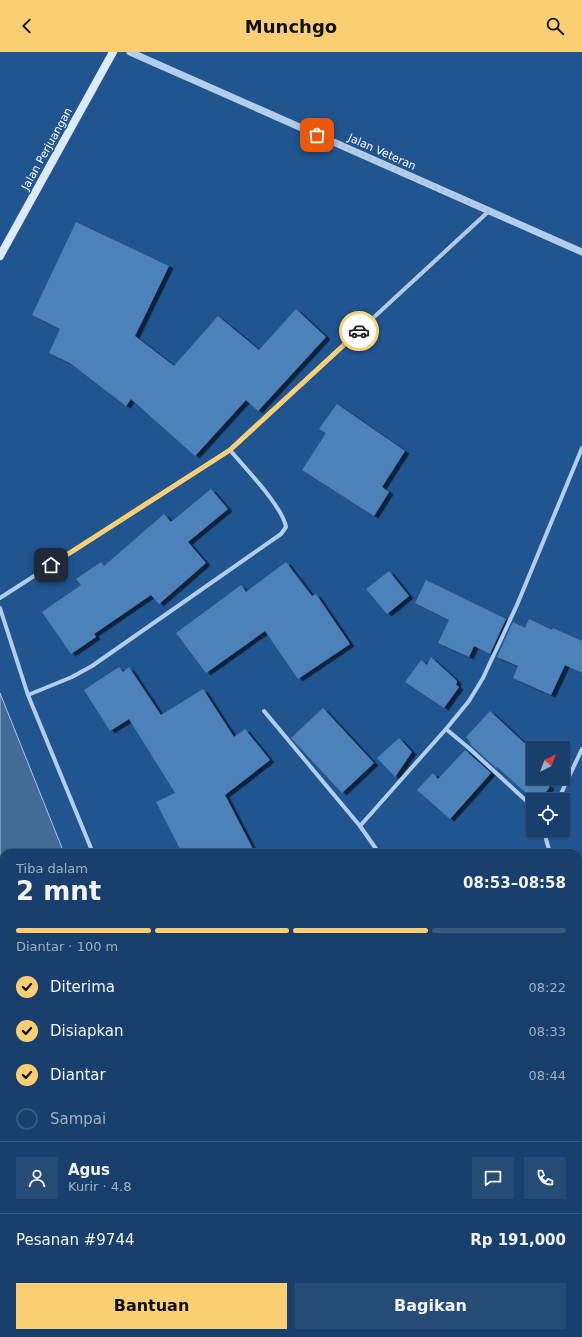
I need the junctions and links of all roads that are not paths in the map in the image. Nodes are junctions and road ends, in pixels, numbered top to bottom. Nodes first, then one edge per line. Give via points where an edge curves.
1 (113, 52) edge
2 (130, 52) edge
3 (489, 211) junction
4 (582, 252) edge
5 (0, 256) edge
6 (582, 448) edge
7 (230, 450) junction
8 (0, 598) edge
9 (0, 608) edge
10 (28, 695) junction
11 (264, 710) dead end
12 (446, 729) junction
13 (582, 749) edge
14 (561, 793) edge
15 (526, 801) edge
16 (360, 826) junction
17 (546, 837) edge
18 (91, 849) edge
19 (376, 849) edge
20 (549, 849) edge

1 - 5 main road, Jalan Perjuangan
2 - 3 street, Jalan Veteran
3 - 4 street, Jalan Veteran
3 - 7 street
6 - 12 street via 517,605 483,678 469,701
7 - 8 street
7 - 10 street via 277,506 286,521 286,527 281,534 92,666
9 - 10 street
10 - 18 street
11 - 16 street
12 - 15 street
12 - 16 street
13 - 14 street
16 - 19 street
17 - 20 street

